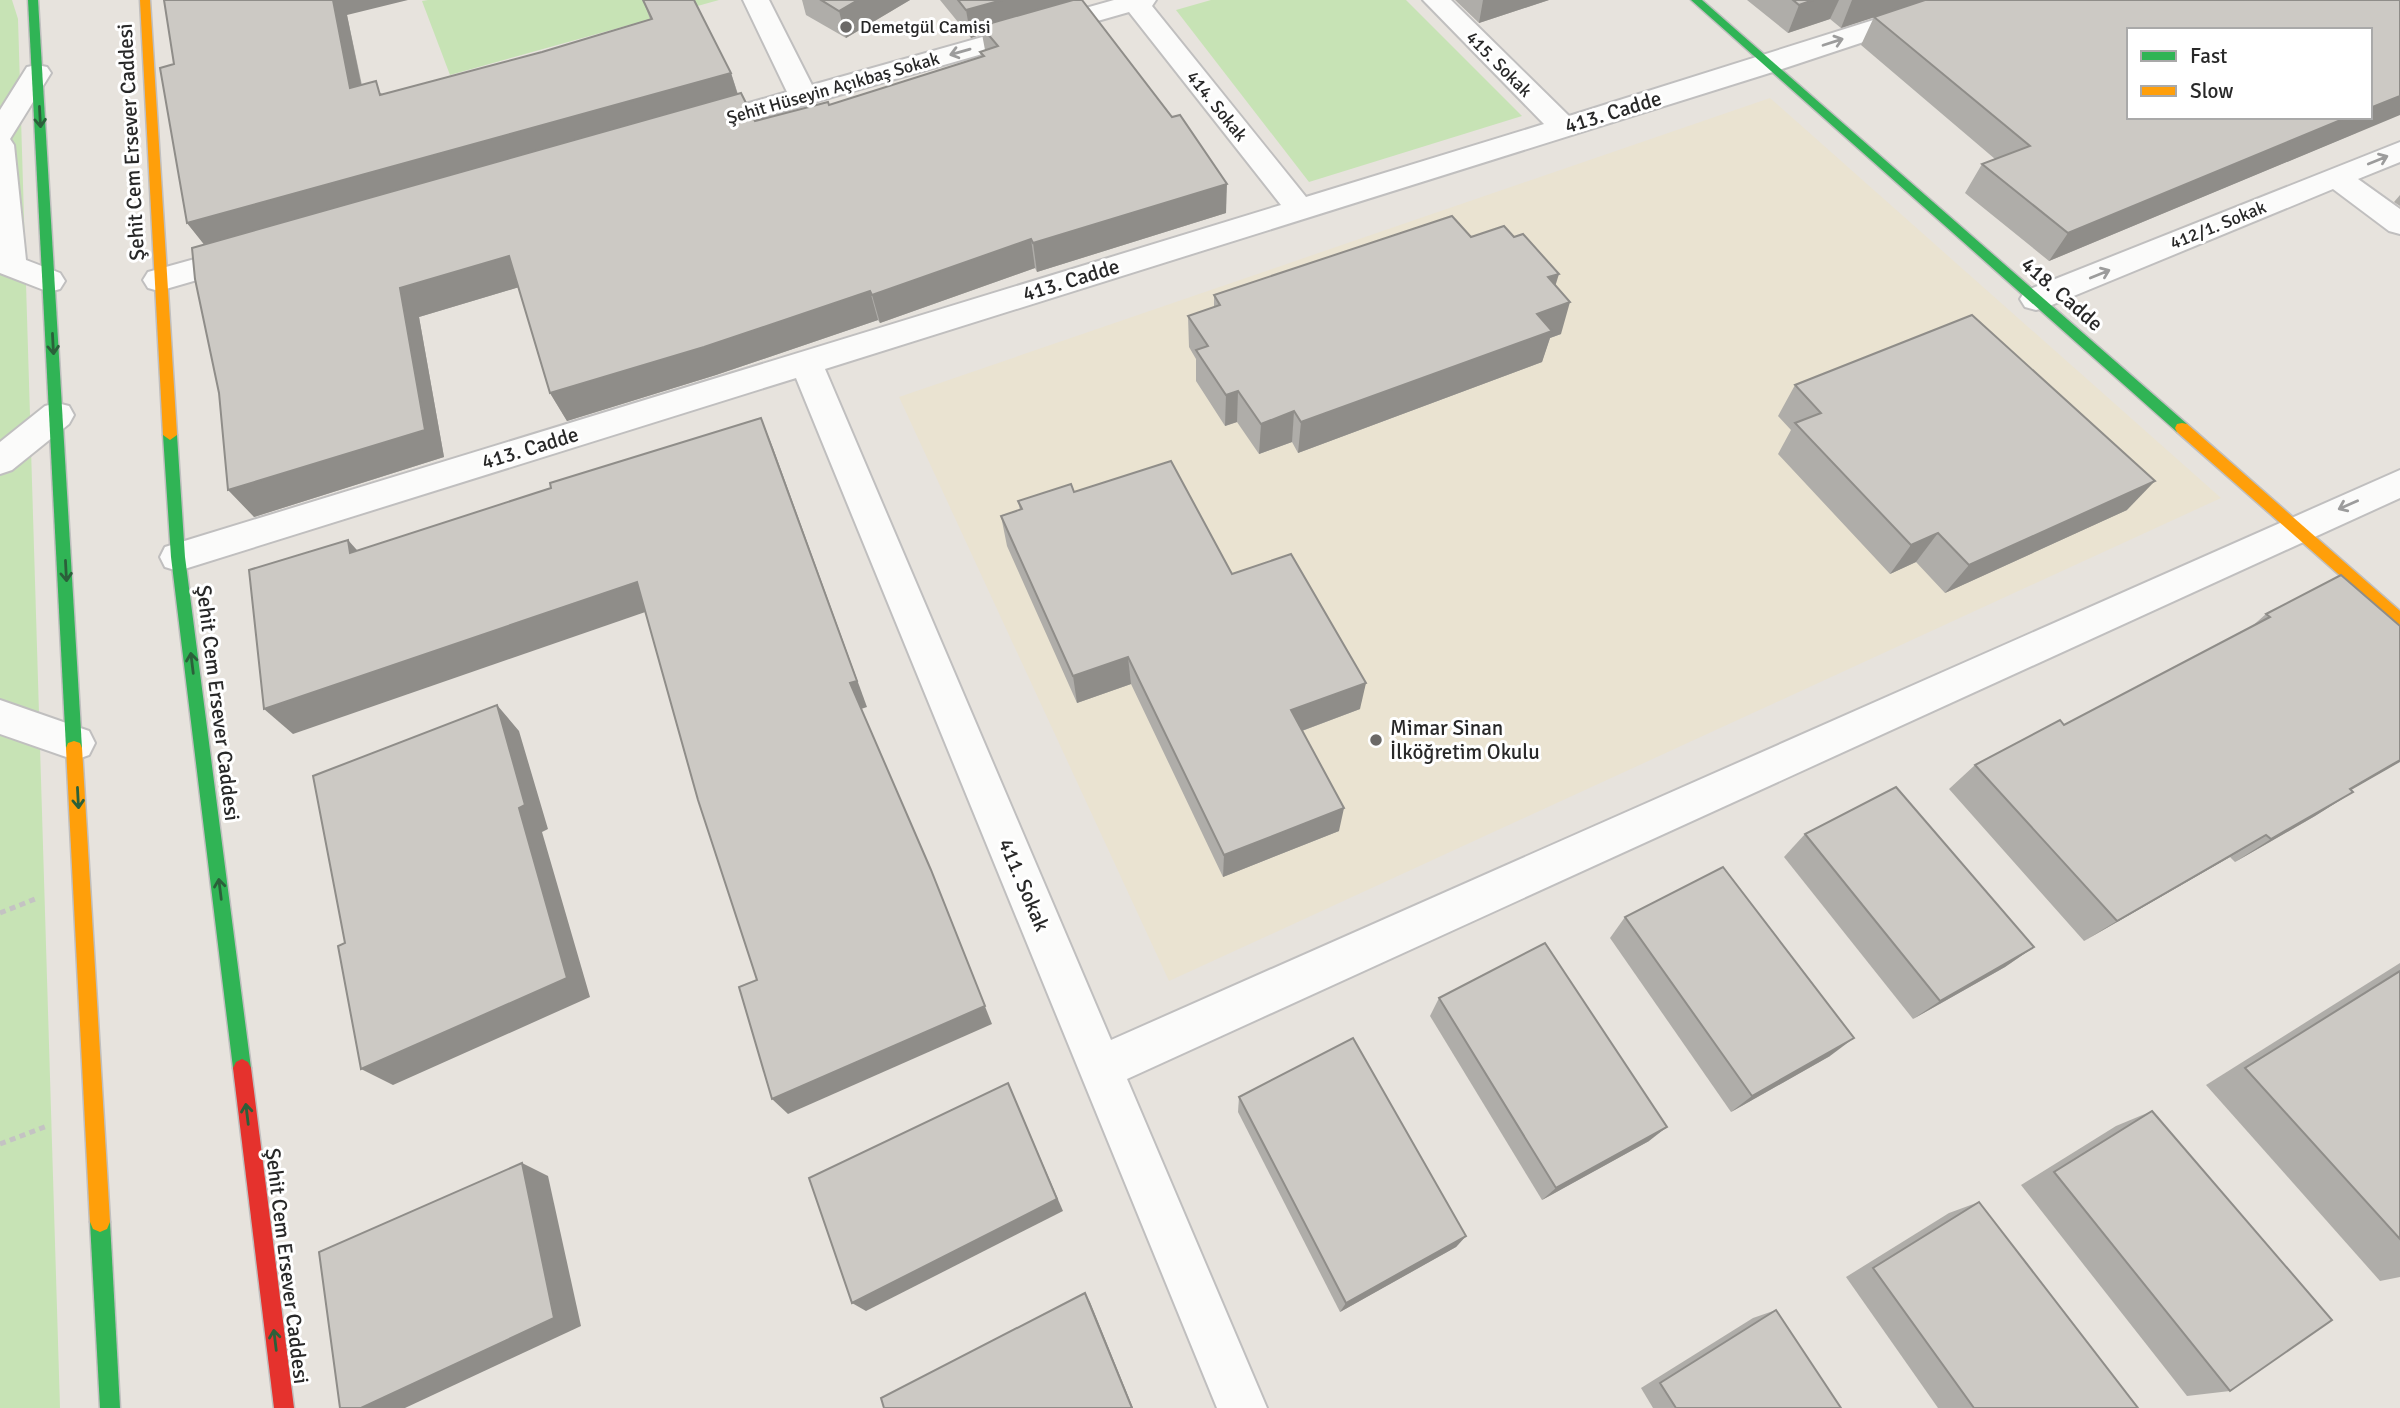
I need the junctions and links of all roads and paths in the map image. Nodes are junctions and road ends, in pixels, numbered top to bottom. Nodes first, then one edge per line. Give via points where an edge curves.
1 (33, 0) edge
2 (145, 0) edge
3 (756, 0) edge
4 (1436, 0) edge
5 (1696, 0) edge
6 (1963, 0) edge
7 (1139, 1) edge
8 (1769, 64) junction
9 (37, 74) junction
10 (803, 96) junction
11 (1563, 127) junction
12 (0, 133) edge
13 (669, 135) edge
14 (0, 145) edge
15 (2400, 151) edge
16 (2336, 177) junction
17 (1300, 209) junction
18 (2400, 224) edge
19 (267, 250) edge
20 (159, 280) junction
21 (49, 281) junction
22 (2036, 299) junction
23 (806, 362) junction
24 (57, 415) junction
25 (0, 461) edge
26 (2400, 483) edge
27 (2296, 528) junction
28 (178, 557) junction
29 (2400, 620) edge
30 (0, 717) edge
31 (75, 743) junction
32 (1100, 1068) junction
33 (110, 1408) edge
34 (284, 1408) edge
35 (1242, 1408) edge

1 - 9 main road
2 - 20 main road, Şehit Cem Ersever Caddesi
3 - 10 street
4 - 11 street, 415. Sokak
5 - 8 main road, 418. Cadde
8 -> 6 street, 413. Cadde
7 -> 10 street, Şehit Hüseyin Açıkbaş Sokak
7 - 17 street, 414. Sokak
8 - 11 street, 413. Cadde
8 - 22 main road, 418. Cadde
9 - 12 street
9 -> 21 main road
10 - 13 street, Şehit Hüseyin Açıkbaş Sokak
11 - 17 street, 413. Cadde
14 - 21 street via 11,266
16 -> 15 street, 412/1. Sokak
16 - 18 street
22 -> 16 street, 412/1. Sokak
17 - 23 street, 413. Cadde
19 - 20 street
20 - 28 main road, Şehit Cem Ersever Caddesi
21 -> 24 main road
22 - 27 main road, 418. Cadde
23 - 28 street, 413. Cadde
23 - 32 street, 411. Sokak
24 - 25 street
24 -> 31 main road
26 -> 27 street
27 - 29 main road, 418. Cadde
27 - 32 street
34 -> 28 main road, Şehit Cem Ersever Caddesi
30 - 31 street
31 -> 33 main road
32 - 35 street, 411. Sokak

